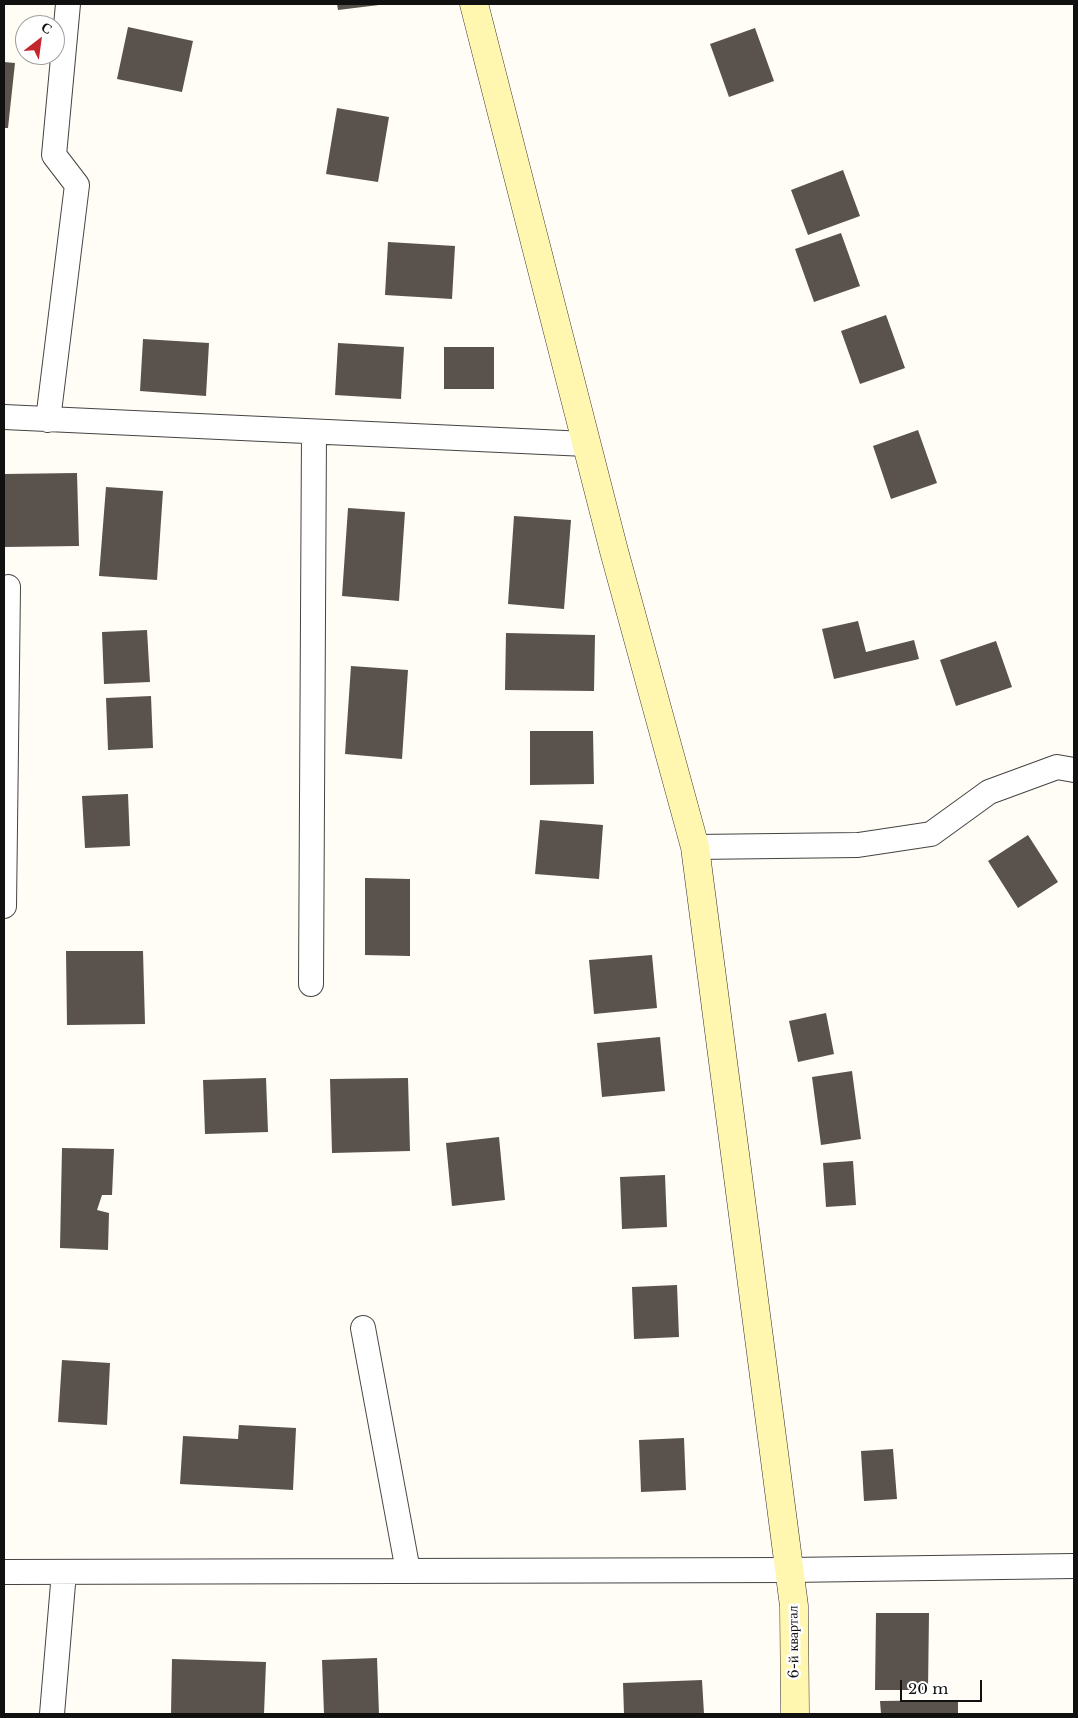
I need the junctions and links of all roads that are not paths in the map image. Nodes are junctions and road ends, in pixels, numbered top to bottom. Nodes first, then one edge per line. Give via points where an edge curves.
1 (68, 4) edge
2 (474, 4) edge
3 (4, 418) edge
4 (48, 420) junction
5 (314, 432) junction
6 (586, 444) junction
7 (8, 587) dead end
8 (1074, 770) edge
9 (695, 847) junction
10 (4, 906) edge
11 (311, 984) dead end
12 (363, 1328) dead end
13 (1074, 1566) edge
14 (790, 1570) junction
15 (408, 1571) junction
16 (4, 1572) edge
17 (64, 1572) junction
18 (52, 1714) edge
19 (795, 1714) edge

1 - 4 street via 54,155 77,185
2 - 6 street, 6-й квартал
3 - 4 street
4 - 5 street
5 - 6 street
5 - 11 street
6 - 9 street, 6-й квартал
7 - 10 street
8 - 9 street via 1057,767 989,792 932,834 858,845
9 - 14 street, 6-й квартал
12 - 15 street
13 - 14 street
14 - 15 street
14 - 19 street, 6-й квартал via 794,1606
15 - 17 street
16 - 17 street
17 - 18 street

